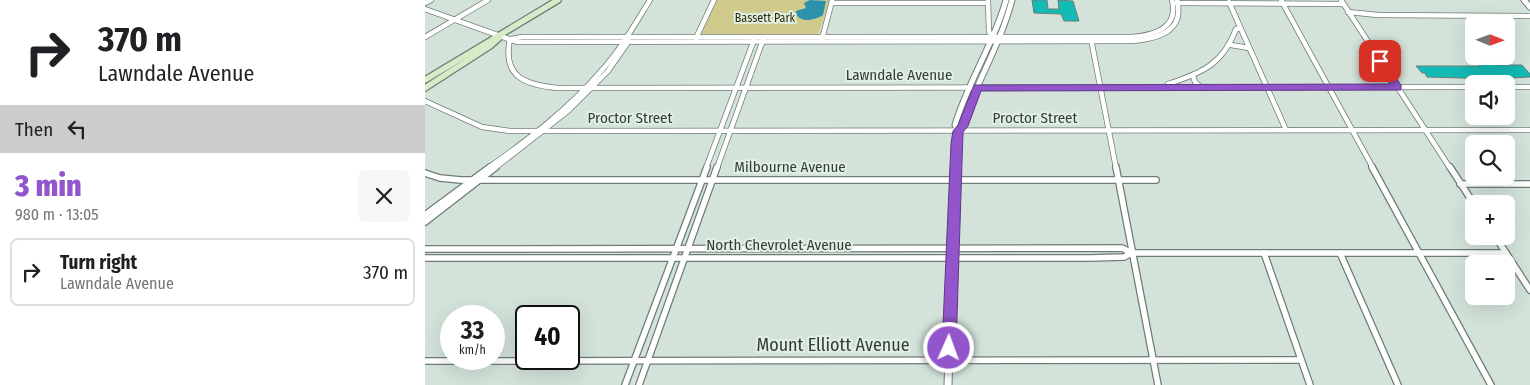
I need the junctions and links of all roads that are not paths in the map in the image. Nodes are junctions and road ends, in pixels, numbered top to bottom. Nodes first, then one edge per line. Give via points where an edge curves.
1 (431, 0) edge
2 (488, 0) edge
3 (558, 0) edge
4 (650, 0) edge
5 (714, 0) edge
6 (1524, 0) edge
7 (1005, 1) edge
8 (1012, 1) edge
9 (832, 2) edge
10 (988, 2) edge
11 (1175, 2) edge
12 (1229, 2) edge
13 (1282, 2) edge
14 (1342, 2) edge
15 (425, 4) edge
16 (1530, 6) edge
17 (425, 9) edge
18 (1348, 12) junction
19 (1530, 16) edge
20 (455, 20) junction
21 (1240, 28) junction
22 (425, 37) edge
23 (500, 37) junction
24 (510, 39) junction
25 (629, 39) junction
26 (695, 39) junction
27 (754, 39) junction
28 (763, 39) junction
29 (822, 39) junction
30 (993, 39) junction
31 (1000, 39) junction
32 (1091, 39) junction
33 (623, 42) junction
34 (1231, 45) junction
35 (1250, 49) junction
36 (1193, 76) junction
37 (425, 80) edge
38 (425, 88) edge
39 (586, 88) junction
40 (593, 88) junction
41 (736, 88) junction
42 (745, 88) junction
43 (969, 88) junction
44 (977, 88) junction
45 (1100, 88) junction
46 (1167, 88) junction
47 (1203, 88) junction
48 (1267, 88) junction
49 (1328, 88) junction
50 (1397, 88) junction
51 (1465, 88) edge
52 (1515, 88) edge
53 (1530, 88) edge
54 (425, 101) edge
55 (1109, 130) junction
56 (1286, 130) junction
57 (1352, 130) junction
58 (1425, 130) junction
59 (1530, 130) edge
60 (536, 131) junction
61 (544, 131) junction
62 (720, 131) junction
63 (730, 131) junction
64 (958, 131) junction
65 (425, 173) edge
66 (471, 180) junction
67 (480, 180) junction
68 (702, 180) junction
69 (712, 180) junction
70 (955, 180) junction
71 (1118, 180) junction
72 (1156, 180) dead end
73 (1461, 184) junction
74 (1530, 184) edge
75 (1468, 195) edge
76 (425, 215) edge
77 (425, 222) edge
78 (1501, 245) edge
79 (688, 248) junction
80 (818, 248) junction
81 (953, 248) junction
82 (1019, 248) junction
83 (425, 249) edge
84 (537, 249) junction
85 (676, 249) junction
86 (1132, 253) junction
87 (1264, 253) junction
88 (1340, 253) junction
89 (1419, 253) junction
90 (1506, 253) junction
91 (425, 258) edge
92 (532, 258) junction
93 (673, 258) junction
94 (684, 258) junction
95 (816, 258) junction
96 (952, 258) junction
97 (1020, 258) junction
98 (1530, 290) edge
99 (425, 360) edge
100 (635, 360) junction
101 (647, 360) junction
102 (949, 360) junction
103 (1153, 360) junction
104 (1301, 360) junction
105 (625, 385) edge
106 (639, 385) edge
107 (948, 385) edge
108 (1158, 385) edge
109 (1310, 385) edge
110 (1398, 385) edge
111 (1491, 385) edge

1 - 15 street
2 - 20 street
3 - 23 main road
4 - 25 street
5 - 26 street
6 - 16 street
7 - 8 street
7 - 30 street
8 - 31 street
9 - 10 street
9 - 29 street
10 - 30 street via 989,32
11 - 12 street
11 - 32 street via 1180,12 1177,23 1160,35 1137,41
12 - 13 street
12 - 21 street
13 - 14 street
13 - 49 street
14 - 18 street
17 - 20 street
18 - 19 street
18 - 50 street
20 - 22 street
20 - 23 street
21 - 34 street via 1236,29
21 - 35 street
23 - 24 street
23 - 37 main road via 485,42
23 - 38 main road via 487,49
24 - 25 street
24 - 33 street via 517,42
24 - 39 street, Lawndale Avenue via 507,60 521,79 545,87
25 - 26 street
25 - 33 street
25 - 40 street via 615,64
26 - 27 street
27 - 28 street
27 - 41 street
28 - 29 street
28 - 42 street
29 - 30 street
30 - 31 street
30 - 43 street
31 - 32 street
31 - 44 street
32 - 45 street
33 - 39 street
34 - 35 street
34 - 36 street via 1218,60
35 - 48 street
36 - 46 street via 1168,84
36 - 47 street
39 - 40 street, Lawndale Avenue
39 - 60 street
40 - 41 street, Lawndale Avenue
40 - 61 street
41 - 42 street, Lawndale Avenue
41 - 62 street
42 - 43 street, Lawndale Avenue
42 - 63 street
43 - 44 street, Lawndale Avenue
43 - 64 street via 955,123
44 - 45 street, Lawndale Avenue
44 - 64 street via 963,126
45 - 46 street, Lawndale Avenue
45 - 55 street
46 - 47 street, Lawndale Avenue
47 - 48 street, Lawndale Avenue
48 - 49 street, Lawndale Avenue
48 - 56 street
49 - 50 street, Lawndale Avenue
49 - 57 street
50 - 51 street, Lawndale Avenue
50 - 58 street
52 - 53 street
54 - 60 street, Proctor Street via 485,128
55 - 56 street, Proctor Street
55 - 64 street, Proctor Street
55 - 71 street
56 - 57 street, Proctor Street
57 - 58 street, Proctor Street
57 - 89 street
58 - 59 street, Proctor Street
58 - 73 street
60 - 61 street, Proctor Street
60 - 66 street
61 - 62 street, Proctor Street
61 - 67 street
62 - 63 street, Proctor Street
62 - 68 street
63 - 64 street, Proctor Street
63 - 69 street
64 - 70 street
65 - 66 street, Milbourne Avenue via 443,179
66 - 67 street, Milbourne Avenue
66 - 76 street
67 - 68 street, Milbourne Avenue
67 - 77 street
68 - 69 street, Milbourne Avenue
68 - 85 street
69 - 70 street, Milbourne Avenue
69 - 79 street
70 - 71 street, Milbourne Avenue
70 - 81 street
71 - 72 street, Milbourne Avenue
71 - 86 street
73 - 74 street
73 - 75 street
78 - 90 street
79 - 80 street, North Chevrolet Avenue
79 - 85 street, North Chevrolet Avenue
79 - 94 street
80 - 81 street, North Chevrolet Avenue
80 - 95 street
81 - 82 street, North Chevrolet Avenue
81 - 96 street
82 - 86 street, North Chevrolet Avenue via 1121,248
82 - 97 street
83 - 84 street, North Chevrolet Avenue
84 - 85 street, North Chevrolet Avenue
84 - 92 street
85 - 93 street
86 - 87 street, North Chevrolet Avenue
86 - 97 street, North Chevrolet Avenue via 1122,258
86 - 103 street
87 - 88 street, North Chevrolet Avenue
87 - 104 street
88 - 89 street, North Chevrolet Avenue
88 - 110 street
89 - 90 street, North Chevrolet Avenue
89 - 111 street
90 - 98 street
91 - 92 street, North Chevrolet Avenue
92 - 93 street, North Chevrolet Avenue
93 - 94 street, North Chevrolet Avenue
93 - 100 street
94 - 95 street, North Chevrolet Avenue
94 - 101 street
95 - 96 street, North Chevrolet Avenue
96 - 97 street, North Chevrolet Avenue
96 - 102 street
99 - 100 street, Mount Elliott Avenue
100 - 101 street, Mount Elliott Avenue
100 - 105 street
101 - 102 street, Mount Elliott Avenue
101 - 106 street
102 - 103 street, Mount Elliott Avenue
102 - 107 street
103 - 104 street, Mount Elliott Avenue
103 - 108 street
104 - 109 street

